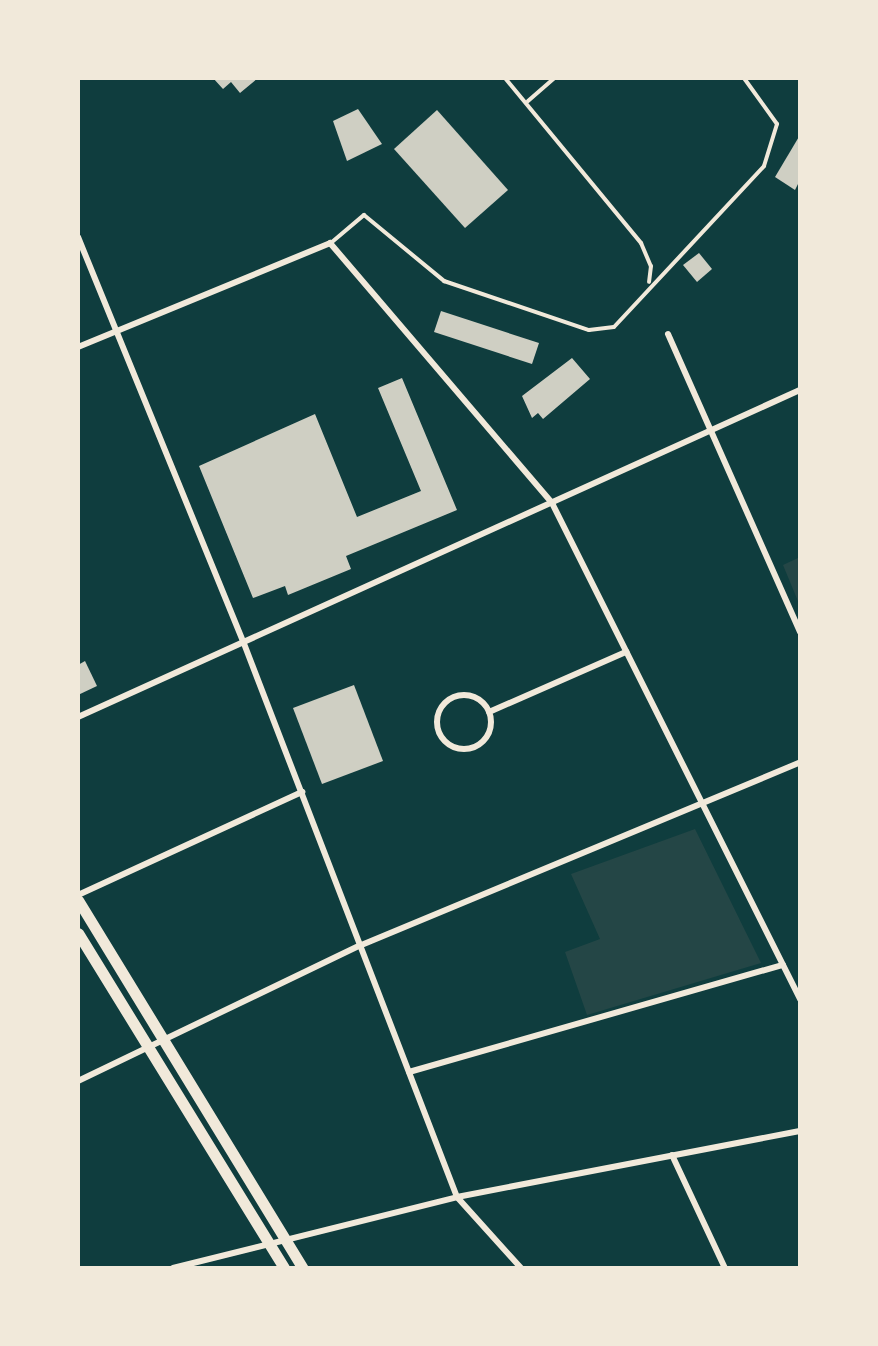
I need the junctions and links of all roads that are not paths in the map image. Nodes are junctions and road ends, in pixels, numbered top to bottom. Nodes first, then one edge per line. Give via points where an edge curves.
1 (505, 78) edge
2 (554, 78) edge
3 (744, 78) edge
4 (527, 102) junction
5 (78, 237) edge
6 (330, 244) junction
7 (649, 284) junction
8 (118, 330) junction
9 (668, 334) dead end
10 (78, 347) edge
11 (800, 390) edge
12 (710, 430) junction
13 (552, 503) junction
14 (800, 632) edge
15 (243, 641) junction
16 (626, 652) junction
17 (489, 712) junction
18 (78, 717) edge
19 (800, 762) edge
20 (302, 792) junction
21 (700, 807) junction
22 (78, 897) edge
23 (78, 933) edge
24 (359, 946) junction
25 (782, 965) junction
26 (800, 1000) edge
27 (161, 1040) junction
28 (144, 1049) junction
29 (409, 1072) junction
30 (78, 1081) edge
31 (800, 1131) edge
32 (672, 1155) junction
33 (457, 1197) junction
34 (283, 1238) junction
35 (268, 1242) junction
36 (174, 1268) edge
37 (284, 1268) edge
38 (302, 1268) edge
39 (521, 1268) edge
40 (726, 1268) edge

1 - 4 lane
2 - 4 lane
3 - 7 lane via 777,124 776,139 755,181
4 - 7 lane via 641,242 651,266
5 - 8 street
6 - 7 lane via 364,215 430,275 589,330 614,327
6 - 8 street
6 - 13 street
8 - 10 street
8 - 15 street
9 - 12 street
11 - 12 street
12 - 13 street
12 - 14 street
13 - 15 street
13 - 16 street
15 - 18 street
15 - 20 street
16 - 17 street
16 - 21 street
17 - 17 street via 477,698 458,695 438,713 439,732 458,748 474,747 490,728
19 - 21 street
20 - 22 street
20 - 24 street
21 - 24 street
21 - 25 street
22 - 27 main road
23 - 28 main road
24 - 27 street
24 - 29 street
25 - 26 street
25 - 29 street
27 - 28 street
27 - 34 main road
28 - 30 street
28 - 35 main road
29 - 33 street
31 - 32 street
32 - 33 street
32 - 40 street
33 - 34 street
33 - 39 street
34 - 35 street
34 - 38 main road
35 - 36 street
35 - 37 main road

